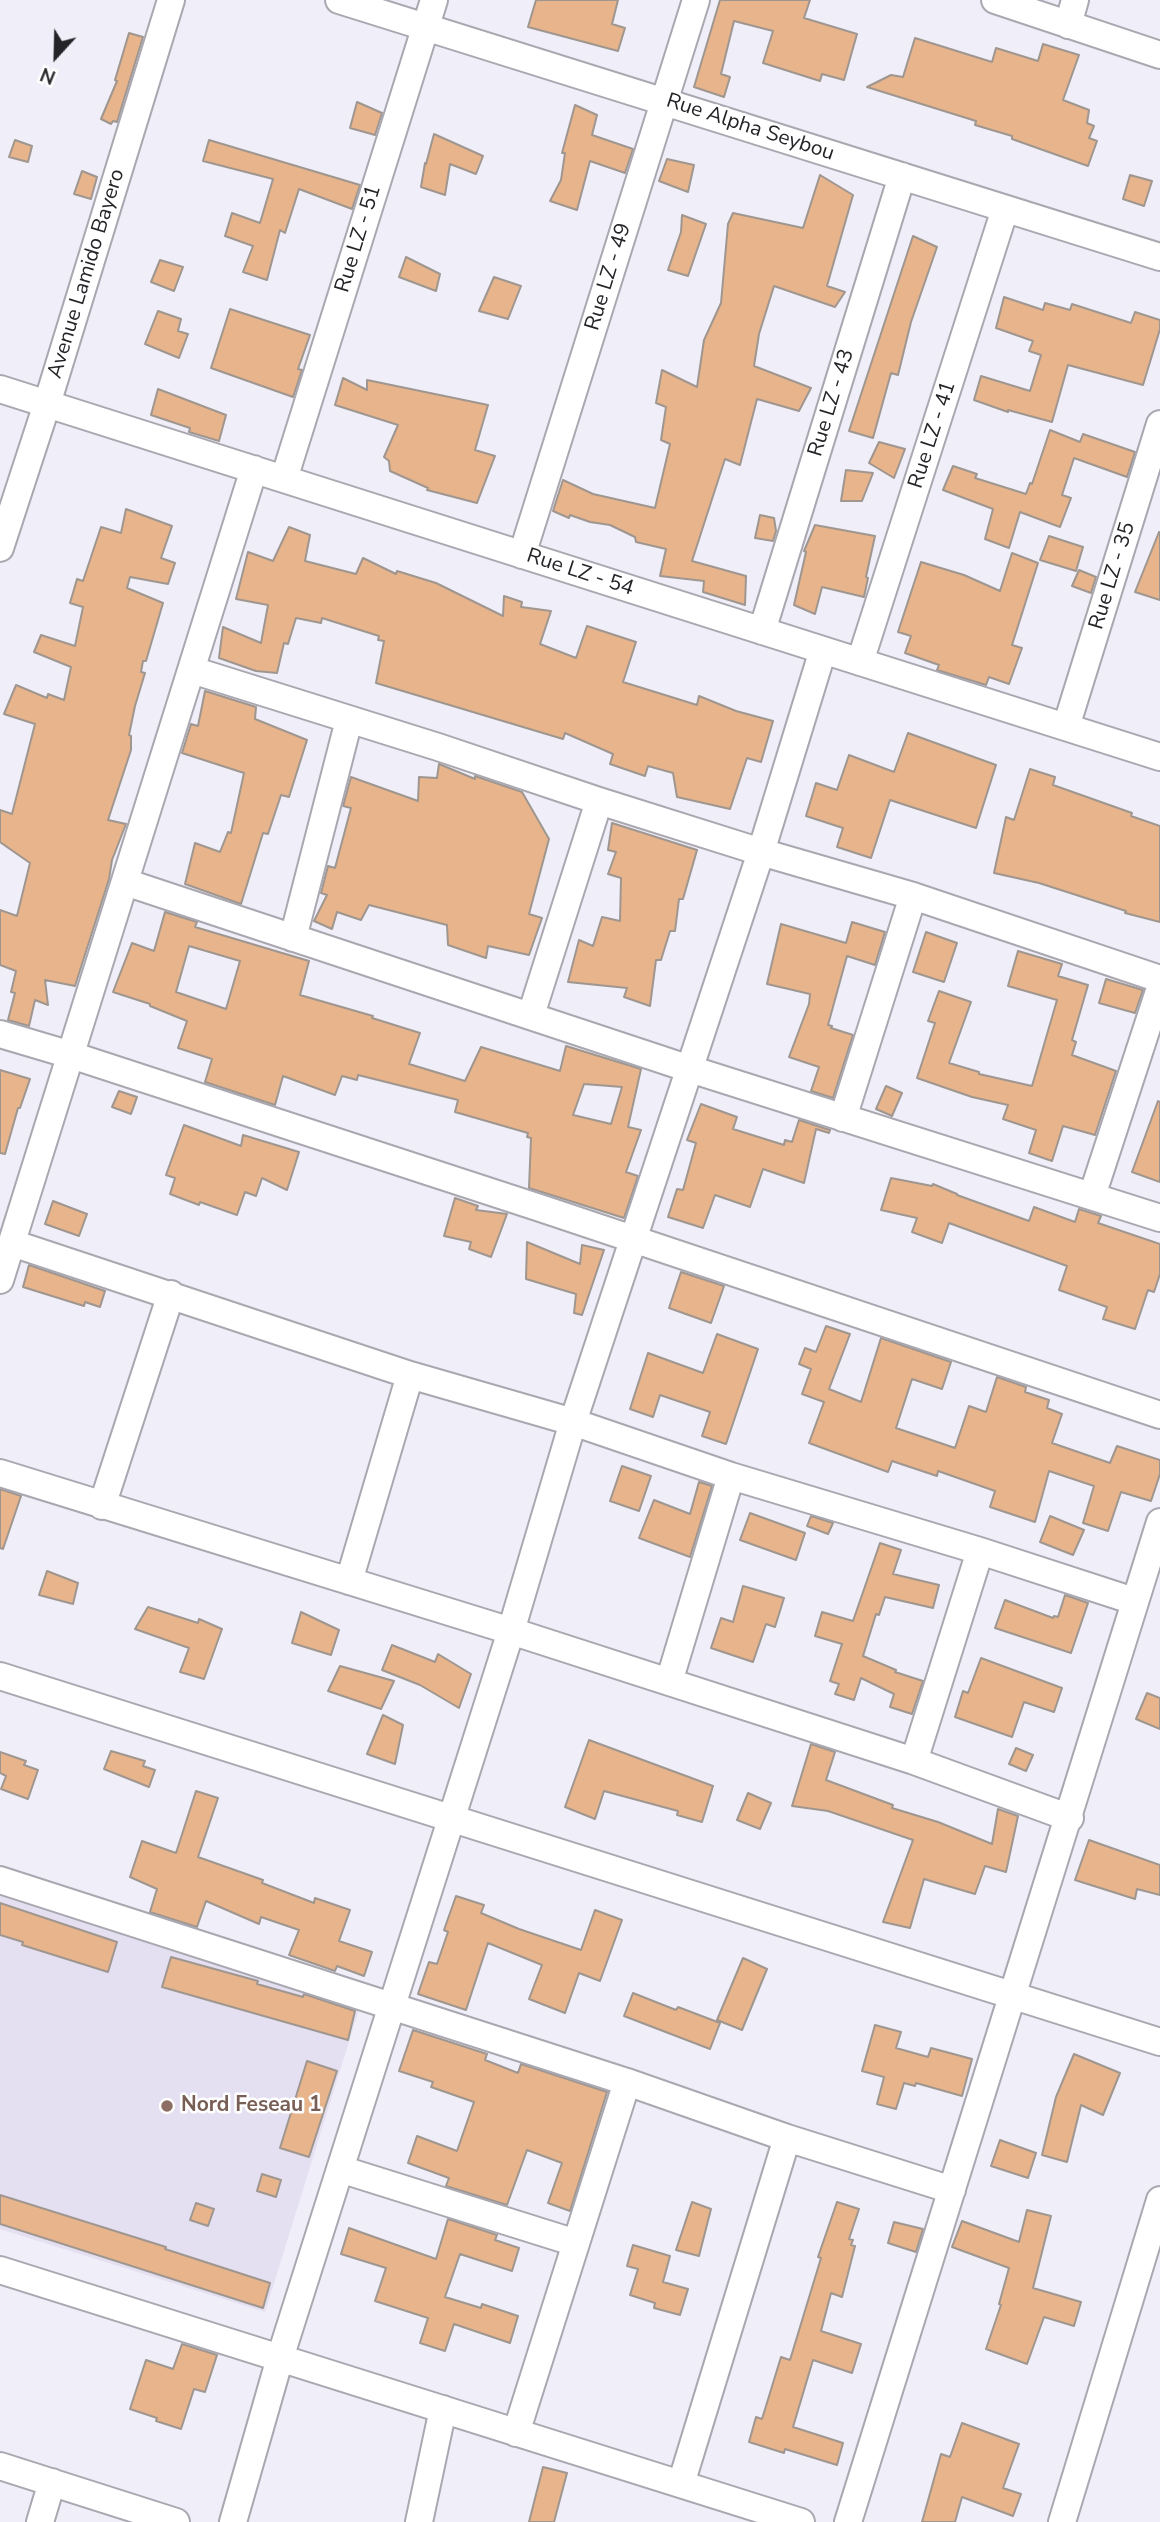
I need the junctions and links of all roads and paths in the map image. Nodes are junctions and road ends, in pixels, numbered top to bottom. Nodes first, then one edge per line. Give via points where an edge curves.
1 (172, 0) edge
2 (339, 0) edge
3 (434, 0) edge
4 (696, 0) edge
5 (995, 0) edge
6 (1071, 12) edge
7 (426, 26) junction
8 (1160, 55) edge
9 (663, 101) junction
10 (902, 176) junction
11 (1006, 209) junction
12 (1160, 257) edge
13 (0, 388) edge
14 (47, 404) junction
15 (1160, 424) edge
16 (254, 469) junction
17 (284, 479) junction
18 (0, 548) edge
19 (522, 555) junction
20 (762, 631) junction
21 (823, 650) junction
22 (860, 662) junction
23 (192, 670) junction
24 (349, 720) junction
25 (1066, 727) junction
26 (1160, 757) edge
27 (599, 801) junction
28 (761, 852) junction
29 (125, 882) junction
30 (914, 896) junction
31 (293, 938) junction
32 (1160, 979) edge
33 (1160, 988) edge
34 (531, 1015) junction
35 (0, 1034) edge
36 (71, 1055) junction
37 (690, 1069) junction
38 (843, 1118) junction
39 (1092, 1196) junction
40 (1160, 1218) edge
41 (631, 1239) junction
42 (12, 1243) junction
43 (0, 1280) edge
44 (171, 1294) junction
45 (410, 1375) junction
46 (1160, 1415) edge
47 (573, 1422) junction
48 (0, 1473) edge
49 (730, 1476) junction
50 (102, 1506) junction
51 (1160, 1522) edge
52 (980, 1551) junction
53 (349, 1581) junction
54 (1135, 1601) junction
55 (511, 1631) junction
56 (0, 1676) edge
57 (669, 1682) junction
58 (914, 1761) junction
59 (452, 1818) junction
60 (1070, 1818) junction
61 (0, 1880) edge
62 (1013, 1995) junction
63 (391, 2007) junction
64 (1160, 2042) edge
65 (626, 2082) junction
66 (787, 2138) junction
67 (340, 2169) junction
68 (952, 2190) junction
69 (1160, 2200) edge
70 (576, 2243) junction
71 (0, 2270) edge
72 (280, 2358) junction
73 (443, 2409) junction
74 (516, 2433) junction
75 (0, 2466) edge
76 (52, 2482) junction
77 (681, 2484) junction
78 (40, 2522) edge
79 (176, 2522) edge
80 (233, 2522) edge
81 (419, 2522) edge
82 (801, 2522) edge
83 (848, 2522) edge
84 (1062, 2522) edge

1 - 14 street, Avenue Lamido Bayero
2 - 7 street, Rue Alpha Seybou
3 - 7 street, Rue LZ - 51
4 - 9 street, Rue LZ - 49
5 - 6 street
6 - 8 street
7 - 9 street, Rue Alpha Seybou
7 - 17 street, Rue LZ - 51
9 - 10 street, Rue Alpha Seybou
9 - 19 street, Rue LZ - 49
10 - 11 street, Rue Alpha Seybou
10 - 20 street, Rue LZ - 43
11 - 12 street, Rue Alpha Seybou
11 - 22 street, Rue LZ - 41
13 - 14 street, Rue LZ - 54
14 - 16 street, Rue LZ - 54
14 - 18 street, Avenue Lamido Bayero
15 - 25 street, Rue LZ - 35
16 - 17 street, Rue LZ - 54
16 - 23 street
17 - 19 street, Rue LZ - 54
19 - 20 street, Rue LZ - 54
20 - 21 street, Rue LZ - 54
21 - 22 street, Rue LZ - 54
21 - 28 street
22 - 25 street, Rue LZ - 54
23 - 24 street
23 - 29 street
24 - 27 street
24 - 31 street
25 - 26 street, Rue LZ - 54
27 - 28 street
27 - 34 street
28 - 30 street
28 - 37 street
29 - 31 street
29 - 36 street
30 - 32 street
30 - 38 street
31 - 34 street
33 - 39 street
34 - 37 street
35 - 36 street
36 - 41 street
36 - 42 street
37 - 38 street
37 - 41 street
38 - 39 street
39 - 40 street
41 - 46 street
41 - 47 street
42 - 43 street
42 - 44 street
44 - 45 street
44 - 50 street
45 - 47 street
45 - 53 street
47 - 49 street
47 - 55 street
48 - 50 street
49 - 52 street
49 - 57 street
50 - 53 street
51 - 54 street
52 - 54 street
52 - 58 street
53 - 55 street
54 - 60 street
55 - 57 street
55 - 59 street
56 - 59 street
57 - 58 street
58 - 60 street
59 - 62 street
59 - 63 street
60 - 62 street
61 - 63 street
62 - 64 street
62 - 68 street
63 - 65 street
63 - 67 street
65 - 66 street
65 - 70 street
66 - 68 street
66 - 77 street
67 - 70 street
67 - 72 street
68 - 83 street
69 - 84 street
70 - 74 street
71 - 72 street
72 - 73 street
72 - 80 street
73 - 74 street
73 - 81 street
74 - 77 street
75 - 76 street
76 - 78 street
76 - 79 street
77 - 82 street

